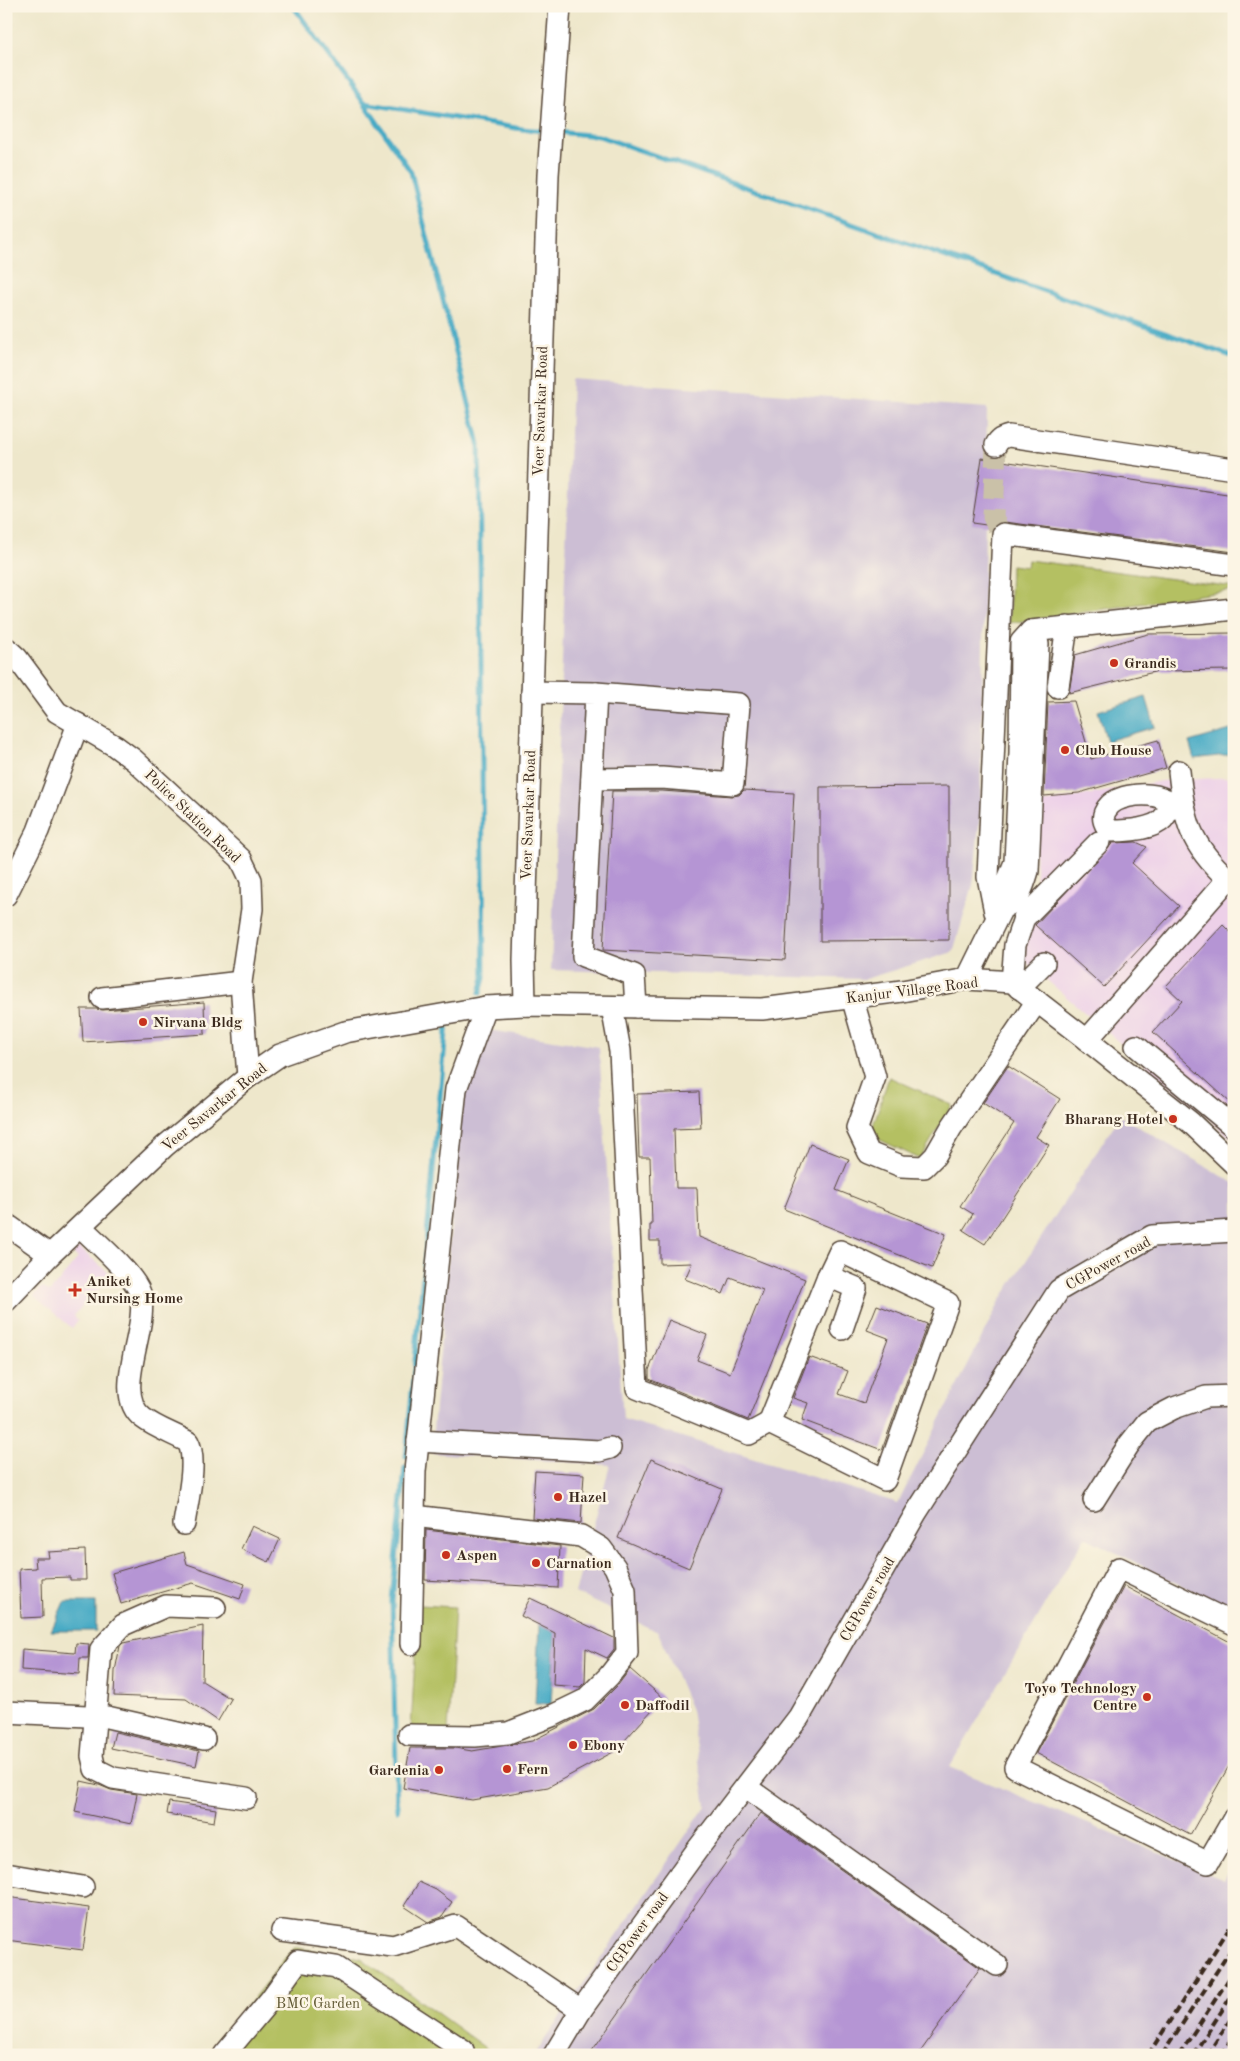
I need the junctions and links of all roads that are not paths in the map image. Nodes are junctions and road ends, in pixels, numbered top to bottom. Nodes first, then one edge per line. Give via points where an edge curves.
1 (560, 6) edge
2 (996, 445) dead end
3 (1234, 469) edge
4 (1234, 565) edge
5 (1234, 609) edge
6 (1067, 626) junction
7 (6, 648) edge
8 (1058, 688) dead end
9 (532, 692) junction
10 (596, 693) junction
11 (78, 724) junction
12 (1179, 771) dead end
13 (592, 779) junction
14 (1098, 842) dead end
15 (1231, 881) edge
16 (6, 895) edge
17 (999, 914) junction
18 (1048, 966) dead end
19 (966, 979) junction
20 (242, 982) junction
21 (1023, 991) junction
22 (852, 997) junction
23 (102, 998) dead end
24 (525, 999) junction
25 (486, 1007) junction
26 (612, 1007) junction
27 (636, 1007) junction
28 (1087, 1040) junction
29 (1136, 1046) dead end
30 (248, 1077) junction
31 (1234, 1127) edge
32 (1234, 1164) edge
33 (6, 1224) edge
34 (81, 1227) junction
35 (1234, 1231) edge
36 (50, 1255) junction
37 (828, 1276) junction
38 (6, 1301) edge
39 (842, 1329) dead end
40 (1234, 1396) edge
41 (769, 1423) junction
42 (418, 1441) junction
43 (610, 1448) dead end
44 (1094, 1500) dead end
45 (414, 1516) junction
46 (184, 1524) dead end
47 (214, 1608) dead end
48 (1234, 1624) edge
49 (412, 1644) dead end
50 (6, 1712) edge
51 (102, 1717) junction
52 (410, 1735) dead end
53 (204, 1739) dead end
54 (746, 1787) junction
55 (246, 1798) dead end
56 (1234, 1818) edge
57 (6, 1874) edge
58 (83, 1887) dead end
59 (282, 1931) dead end
60 (997, 1965) dead end
61 (581, 2010) junction
62 (463, 2050) dead end
63 (224, 2055) edge
64 (554, 2055) edge

1 - 9 street, Veer Savarkar Road via 548,175
2 - 3 street via 1009,436
4 - 17 street via 1000,531 988,877
5 - 6 street
6 - 8 street
6 - 17 street via 1031,631 1021,642 1027,753 1028,871 1013,904
7 - 11 street, Police Station Road via 57,712
9 - 10 street
9 - 24 street, Veer Savarkar Road
10 - 13 street
10 - 13 street via 739,704 733,784 662,778
11 - 16 street via 38,831
11 - 20 street, Police Station Road via 134,760 241,859 251,880 252,910
12 - 15 street via 1177,804 1194,840 1214,866
13 - 27 street via 583,956 634,974
14 - 21 street via 1024,918 1015,944
15 - 28 street
17 - 19 street
18 - 21 street
19 - 21 street, Kanjur Village Road
19 - 22 street, Kanjur Village Road
20 - 23 street
20 - 30 street, Police Station Road
21 - 22 street via 951,1128 935,1156 924,1167 901,1166 869,1153 857,1128 875,1077
21 - 28 street
22 - 27 street, Kanjur Village Road via 762,1009
24 - 25 street, Veer Savarkar Road
24 - 26 street, Kanjur Village Road
25 - 30 street, Veer Savarkar Road via 345,1032 280,1055
25 - 42 street via 456,1089
26 - 27 street, Kanjur Village Road
26 - 41 street via 620,1051 637,1388 749,1434
28 - 32 street via 1191,1123
29 - 31 street
30 - 34 street, Veer Savarkar Road via 165,1146
33 - 36 street
34 - 36 street, Veer Savarkar Road
34 - 46 street via 133,1279 139,1292 141,1318 129,1384 130,1398 142,1418 188,1442 192,1449
35 - 54 street, CGPower road via 1152,1236 1059,1290 916,1513 800,1718
36 - 38 street, Veer Savarkar Road
37 - 39 street via 856,1288
37 - 41 street
37 - 41 street via 840,1251 948,1303 885,1480
40 - 44 street via 1206,1397 1147,1422
42 - 43 street via 599,1451
42 - 45 street
45 - 49 street
45 - 52 street via 581,1536 601,1548 615,1567 625,1590 627,1653 585,1700 508,1733
47 - 51 street via 166,1606 123,1625 100,1649
48 - 56 street via 1119,1568 1015,1767 1208,1863
50 - 51 street
51 - 53 street
51 - 55 street via 92,1756 95,1769 113,1778
54 - 60 street
54 - 61 street, CGPower road
57 - 58 street
59 - 61 street via 393,1946 456,1926
61 - 64 street, CGPower road
62 - 63 street via 336,1967 298,1961

